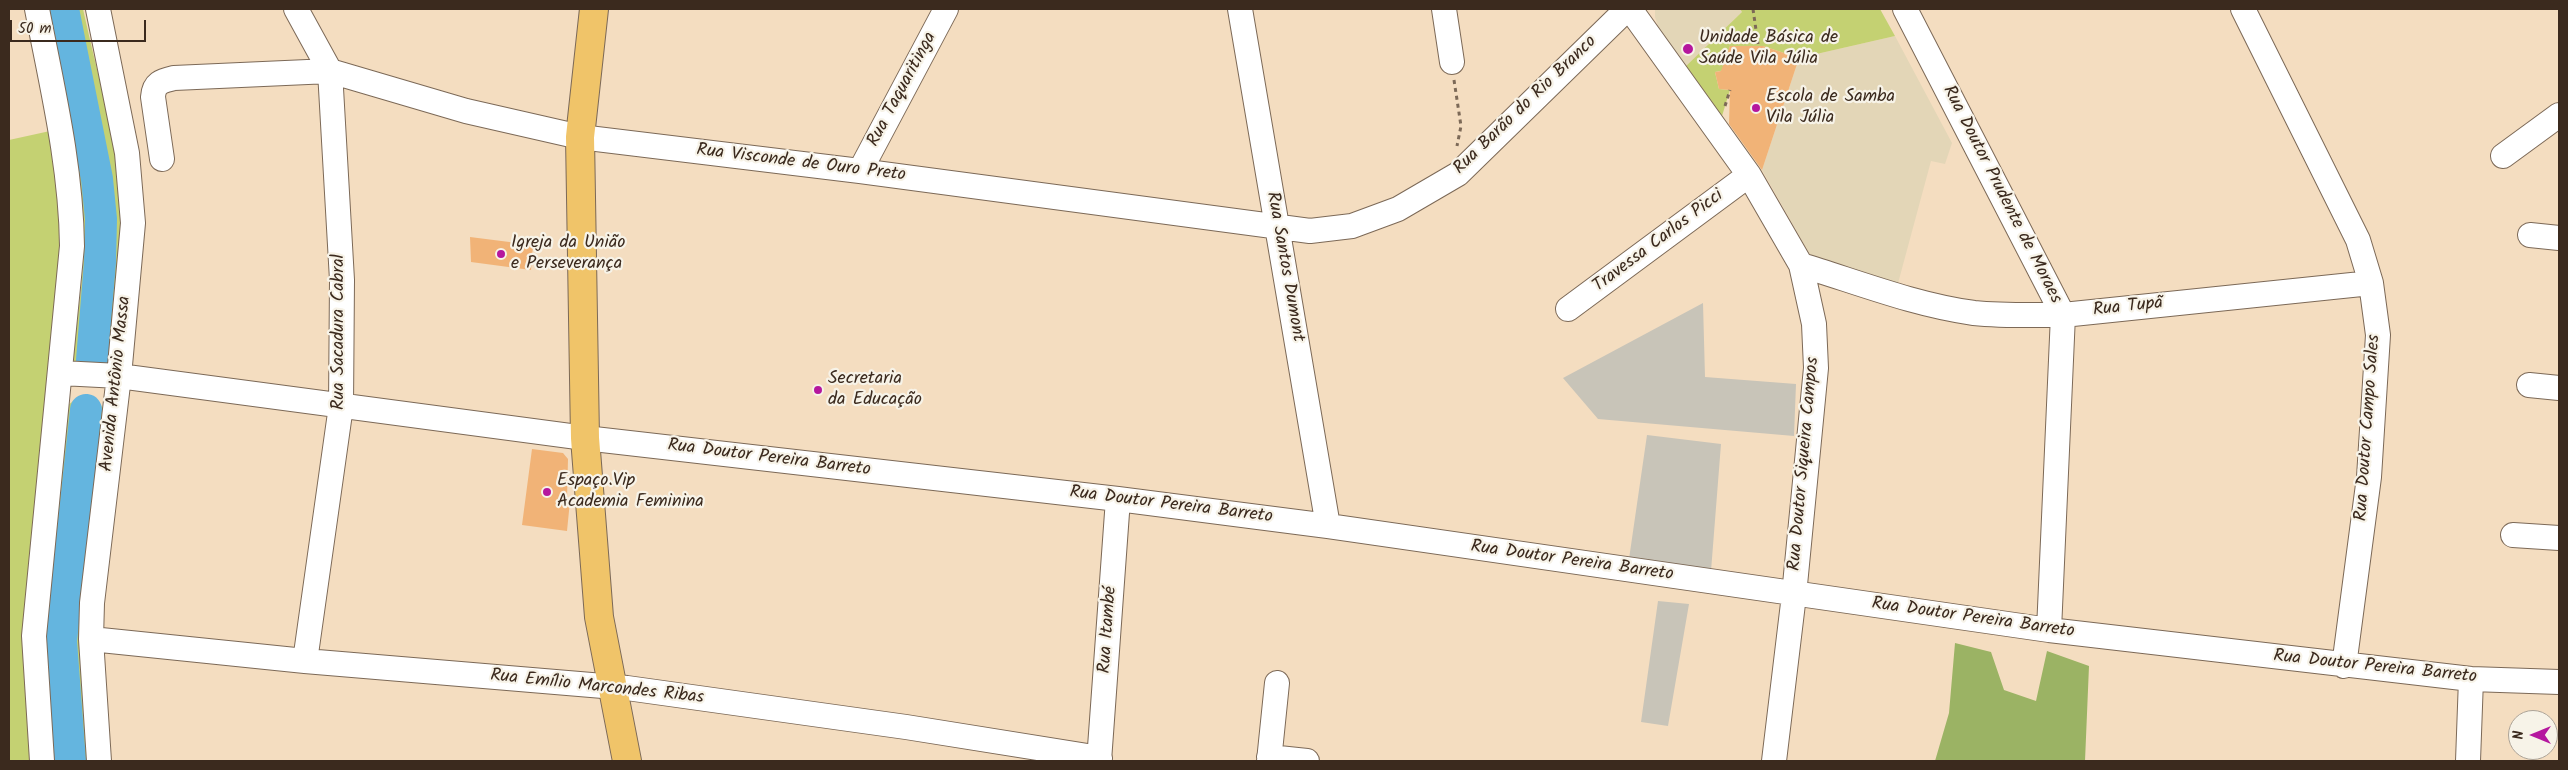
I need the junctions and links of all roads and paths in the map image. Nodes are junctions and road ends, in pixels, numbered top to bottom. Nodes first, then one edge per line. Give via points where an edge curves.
1 (37, 9) edge
2 (98, 9) edge
3 (296, 9) edge
4 (594, 9) edge
5 (946, 9) edge
6 (1240, 9) edge
7 (1444, 9) edge
8 (1628, 9) edge
9 (1753, 9) edge
10 (1905, 9) edge
11 (2242, 9) edge
12 (1758, 44) dead end
13 (1452, 62) joint
14 (330, 71) junction
15 (1730, 90) dead end
16 (1724, 107) dead end
17 (2559, 115) edge
18 (580, 137) junction
19 (2503, 156) dead end
20 (162, 159) dead end
21 (860, 171) junction
22 (1458, 174) junction
23 (1749, 175) junction
24 (1277, 226) junction
25 (2530, 234) dead end
26 (2559, 238) edge
27 (1800, 265) junction
28 (2371, 283) junction
29 (1568, 309) dead end
30 (2063, 315) junction
31 (61, 372) junction
32 (119, 376) junction
33 (2529, 384) dead end
34 (2559, 388) edge
35 (341, 406) junction
36 (585, 438) junction
37 (1118, 499) junction
38 (1328, 526) junction
39 (2513, 535) dead end
40 (2559, 538) edge
41 (1794, 595) junction
42 (2049, 630) junction
43 (92, 639) junction
44 (305, 661) junction
45 (2344, 666) junction
46 (2471, 679) junction
47 (2559, 682) edge
48 (1277, 684) dead end
49 (611, 687) junction
50 (1269, 759) edge
51 (1100, 760) edge
52 (42, 761) edge
53 (99, 761) edge
54 (627, 761) edge
55 (1307, 761) edge
56 (1774, 761) edge
57 (2468, 761) edge

1 - 31 street via 72,206 72,246
2 - 32 street, Avenida Antônio Massa via 131,187 133,223
3 - 14 street, Rua Sacadura Cabral
4 - 18 main road
5 - 21 street, Rua Taquaritinga
6 - 24 street, Rua Santos Dumont
7 - 13 street
8 - 22 street, Rua Barão do Rio Branco
8 - 23 street, Rua Doutor Siqueira Campos
9 - 12 path
10 - 30 street, Rua Doutor Prudente de Moraes
11 - 28 street, Rua Doutor Campo Sales via 2358,240
13 - 22 path via 1461,126 1456,151
14 - 18 street, Rua Visconde de Ouro Preto via 466,111
14 - 20 street, Rua Visconde de Ouro Preto via 160,81 153,97
14 - 35 street, Rua Sacadura Cabral via 342,280
15 - 16 path
17 - 19 street
18 - 21 street, Rua Visconde de Ouro Preto
18 - 36 main road
21 - 24 street, Rua Visconde de Ouro Preto
22 - 24 street, Rua Barão do Rio Branco via 1398,208 1352,226 1310,231
23 - 27 street, Rua Doutor Siqueira Campos
23 - 29 street, Travessa Carlos Picci
24 - 38 street, Rua Santos Dumont
25 - 26 street
27 - 30 street, Rua Tupã via 1937,306 1976,313
27 - 41 street, Rua Doutor Siqueira Campos via 1814,324 1816,368
28 - 30 street, Rua Tupã
28 - 45 street, Rua Doutor Campo Sales via 2378,335 2369,477
30 - 42 street, Rua Doutor Prudente de Moraes
31 - 32 street, Rua Doutor Pereira Barreto
31 - 52 street via 34,636
32 - 35 street, Rua Doutor Pereira Barreto
32 - 43 street, Avenida Antônio Massa via 92,603
33 - 34 street
35 - 36 street, Rua Doutor Pereira Barreto
35 - 44 street, Rua Sacadura Cabral
36 - 37 street, Rua Doutor Pereira Barreto
36 - 49 main road via 599,617
37 - 38 street, Rua Doutor Pereira Barreto
37 - 51 street, Rua Itambé
38 - 41 street, Rua Doutor Pereira Barreto
39 - 40 street
41 - 42 street, Rua Doutor Pereira Barreto
41 - 56 street, Rua Doutor Siqueira Campos
42 - 45 street, Rua Doutor Pereira Barreto
43 - 44 street, Rua Emílio Marcondes Ribas
43 - 53 street, Avenida Antônio Massa
44 - 49 street, Rua Emílio Marcondes Ribas
45 - 46 street, Rua Doutor Pereira Barreto
46 - 47 street, Rua Doutor Pereira Barreto
46 - 57 street
48 - 50 street
49 - 51 street, Rua Emílio Marcondes Ribas via 906,727
49 - 54 main road
50 - 55 street

